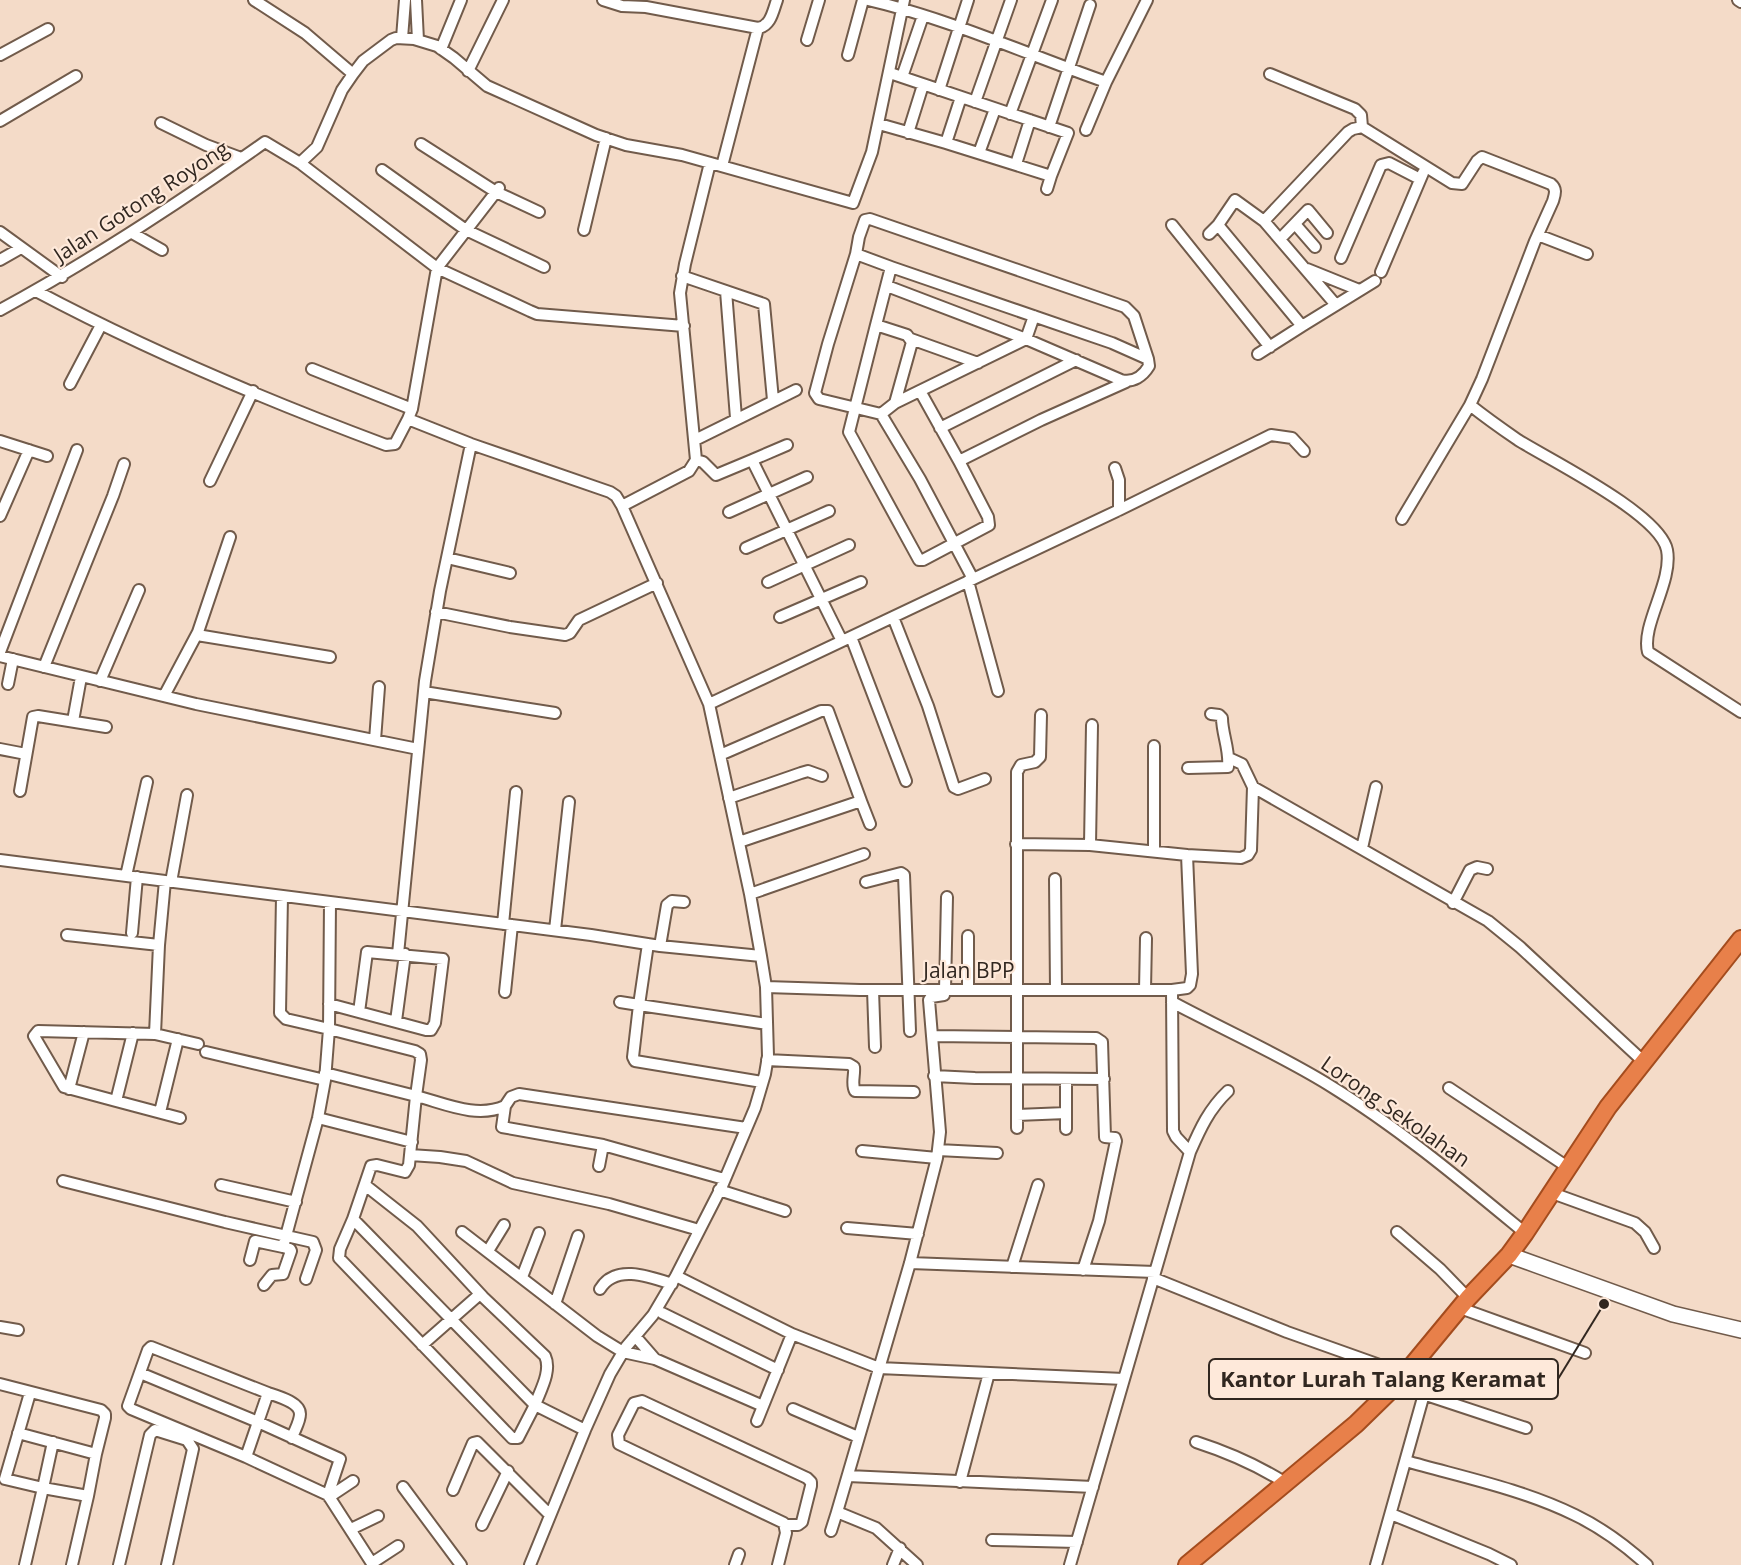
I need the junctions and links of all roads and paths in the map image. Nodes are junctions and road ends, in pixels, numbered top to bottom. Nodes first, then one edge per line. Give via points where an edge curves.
1 (254, 0) edge
2 (405, 0) edge
3 (416, 0) edge
4 (461, 0) edge
5 (503, 0) edge
6 (603, 0) edge
7 (777, 0) edge
8 (819, 0) edge
9 (863, 0) edge
10 (868, 0) edge
11 (968, 0) edge
12 (1011, 0) edge
13 (1052, 0) edge
14 (1147, 0) edge
15 (903, 4) edge
16 (1090, 5) dead end
17 (923, 16) junction
18 (758, 28) junction
19 (958, 28) junction
20 (48, 29) dead end
21 (402, 38) junction
22 (418, 40) junction
23 (807, 40) dead end
24 (997, 41) junction
25 (441, 49) junction
26 (1032, 54) junction
27 (0, 55) edge
28 (848, 55) dead end
29 (1067, 68) junction
30 (468, 71) junction
31 (890, 73) junction
32 (353, 74) junction
33 (1270, 74) dead end
34 (76, 76) dead end
35 (902, 77) junction
36 (1106, 81) junction
37 (923, 85) junction
38 (939, 90) junction
39 (961, 97) junction
40 (975, 102) junction
41 (995, 109) junction
42 (1010, 114) junction
43 (1030, 120) junction
44 (0, 121) edge
45 (160, 123) dead end
46 (879, 124) junction
47 (1049, 127) junction
48 (1362, 128) junction
49 (1086, 130) dead end
50 (908, 133) junction
51 (606, 138) junction
52 (946, 143) junction
53 (421, 144) dead end
54 (979, 153) junction
55 (241, 158) junction
56 (300, 163) junction
57 (710, 163) junction
58 (1016, 164) junction
59 (722, 166) junction
60 (1426, 167) junction
61 (382, 170) dead end
62 (1051, 176) junction
63 (1420, 179) junction
64 (1047, 189) dead end
65 (497, 190) junction
66 (539, 212) dead end
67 (1264, 221) junction
68 (1295, 224) junction
69 (1172, 225) dead end
70 (1218, 225) junction
71 (466, 230) junction
72 (584, 230) dead end
73 (0, 232) edge
74 (132, 233) junction
75 (1327, 233) dead end
76 (1209, 234) dead end
77 (1538, 235) junction
78 (1280, 240) junction
79 (21, 248) junction
80 (1315, 248) dead end
81 (162, 250) dead end
82 (856, 254) junction
83 (1587, 254) dead end
84 (1341, 258) dead end
85 (0, 260) edge
86 (544, 267) dead end
87 (891, 267) junction
88 (437, 268) junction
89 (1304, 268) junction
90 (682, 276) junction
91 (62, 277) junction
92 (887, 286) junction
93 (1359, 290) junction
94 (36, 291) junction
95 (726, 291) junction
96 (1336, 305) junction
97 (0, 310) edge
98 (1034, 316) junction
99 (101, 325) junction
100 (876, 325) junction
101 (684, 326) junction
102 (1302, 326) junction
103 (911, 339) junction
104 (1026, 339) junction
105 (1270, 347) junction
106 (1258, 354) dead end
107 (1148, 359) junction
108 (1076, 360) junction
109 (978, 363) junction
110 (312, 369) dead end
111 (1126, 382) junction
112 (70, 384) dead end
113 (796, 390) dead end
114 (253, 391) junction
115 (920, 392) junction
116 (773, 400) junction
117 (895, 403) junction
118 (1470, 405) junction
119 (856, 407) junction
120 (881, 414) junction
121 (410, 415) junction
122 (736, 418) junction
123 (940, 428) junction
124 (695, 440) junction
125 (0, 441) edge
126 (471, 444) junction
127 (787, 445) dead end
128 (29, 450) junction
129 (77, 450) dead end
130 (1304, 451) dead end
131 (47, 456) dead end
132 (696, 460) junction
133 (752, 460) junction
134 (959, 461) junction
135 (124, 464) dead end
136 (1115, 468) dead end
137 (807, 477) dead end
138 (210, 481) dead end
139 (769, 494) junction
140 (622, 506) junction
141 (1119, 510) junction
142 (829, 511) dead end
143 (729, 512) dead end
144 (0, 516) edge
145 (1402, 519) dead end
146 (787, 529) junction
147 (230, 537) dead end
148 (954, 543) junction
149 (849, 545) dead end
150 (746, 548) dead end
151 (447, 558) junction
152 (804, 565) junction
153 (510, 573) dead end
154 (971, 580) junction
155 (768, 582) dead end
156 (861, 582) dead end
157 (657, 583) junction
158 (139, 590) dead end
159 (822, 600) junction
160 (436, 612) junction
161 (780, 617) dead end
162 (893, 617) junction
163 (197, 634) junction
164 (847, 639) junction
165 (0, 654) edge
166 (330, 657) dead end
167 (13, 659) junction
168 (44, 667) junction
169 (81, 677) junction
170 (100, 681) junction
171 (8, 684) dead end
172 (379, 687) dead end
173 (998, 691) dead end
174 (424, 693) junction
175 (164, 696) junction
176 (709, 704) junction
177 (1741, 712) edge
178 (555, 713) dead end
179 (1211, 714) dead end
180 (1041, 715) dead end
181 (74, 721) junction
182 (1092, 724) dead end
183 (106, 727) dead end
184 (375, 740) junction
185 (1154, 746) dead end
186 (0, 749) edge
187 (418, 749) junction
188 (26, 754) junction
189 (720, 755) junction
190 (1229, 758) junction
191 (1188, 768) dead end
192 (822, 776) dead end
193 (985, 779) dead end
194 (906, 781) dead end
195 (147, 782) dead end
196 (1253, 787) junction
197 (1376, 787) dead end
198 (20, 791) dead end
199 (516, 792) dead end
200 (187, 795) dead end
201 (729, 798) junction
202 (861, 801) junction
203 (569, 802) dead end
204 (870, 824) dead end
205 (739, 842) junction
206 (1016, 844) junction
207 (1090, 845) junction
208 (1362, 848) junction
209 (1154, 851) junction
210 (864, 854) dead end
211 (1187, 855) junction
212 (0, 860) edge
213 (1487, 869) dead end
214 (132, 877) junction
215 (1055, 879) dead end
216 (168, 881) junction
217 (866, 882) dead end
218 (750, 894) junction
219 (282, 896) junction
220 (947, 897) dead end
221 (330, 902) junction
222 (684, 902) dead end
223 (1453, 903) junction
224 (403, 911) junction
225 (508, 924) junction
226 (555, 930) junction
227 (132, 933) dead end
228 (67, 935) dead end
229 (968, 936) dead end
230 (1146, 938) dead end
231 (1741, 939) edge
232 (648, 944) junction
233 (159, 945) junction
234 (660, 946) junction
235 (402, 954) junction
236 (761, 956) junction
237 (766, 987) junction
238 (873, 990) junction
239 (908, 990) junction
240 (945, 990) junction
241 (964, 990) junction
242 (1018, 990) junction
243 (1056, 990) junction
244 (1145, 990) junction
245 (1172, 990) junction
246 (505, 992) dead end
247 (620, 1002) dead end
248 (1172, 1002) junction
249 (329, 1004) junction
250 (639, 1005) junction
251 (359, 1012) junction
252 (396, 1022) junction
253 (767, 1024) junction
254 (329, 1029) junction
255 (910, 1031) dead end
256 (84, 1032) junction
257 (133, 1033) junction
258 (155, 1034) junction
259 (932, 1036) junction
260 (1017, 1037) junction
261 (178, 1039) junction
262 (198, 1044) dead end
263 (875, 1047) dead end
264 (206, 1053) dead end
265 (767, 1059) junction
266 (1644, 1062) junction
267 (934, 1076) junction
268 (325, 1077) junction
269 (975, 1078) junction
270 (1017, 1078) junction
271 (1066, 1078) junction
272 (1104, 1079) junction
273 (762, 1082) junction
274 (1449, 1088) dead end
275 (69, 1089) junction
276 (976, 1090) dead end
277 (1228, 1091) dead end
278 (914, 1092) dead end
279 (416, 1096) junction
280 (116, 1101) junction
281 (505, 1106) junction
282 (160, 1112) junction
283 (1066, 1113) junction
284 (1017, 1115) junction
285 (180, 1118) dead end
286 (318, 1118) junction
287 (746, 1128) junction
288 (1017, 1128) dead end
289 (1066, 1129) dead end
290 (412, 1142) junction
291 (603, 1145) junction
292 (862, 1151) dead end
293 (1190, 1152) junction
294 (996, 1153) dead end
295 (937, 1154) junction
296 (410, 1155) junction
297 (598, 1166) dead end
298 (1569, 1168) junction
299 (724, 1179) junction
300 (63, 1180) dead end
301 (221, 1185) dead end
302 (365, 1185) junction
303 (1038, 1185) dead end
304 (719, 1190) junction
305 (1552, 1193) junction
306 (296, 1202) junction
307 (785, 1211) dead end
308 (352, 1219) junction
309 (504, 1225) dead end
310 (847, 1228) dead end
311 (699, 1230) junction
312 (462, 1232) dead end
313 (1397, 1232) dead end
314 (539, 1233) dead end
315 (1525, 1233) junction
316 (918, 1234) junction
317 (287, 1236) junction
318 (578, 1236) dead end
319 (283, 1247) junction
320 (1654, 1248) dead end
321 (488, 1251) junction
322 (1509, 1255) junction
323 (250, 1260) dead end
324 (910, 1263) junction
325 (1012, 1267) junction
326 (1083, 1270) junction
327 (1154, 1275) junction
328 (522, 1277) junction
329 (306, 1279) dead end
330 (674, 1280) junction
331 (264, 1285) dead end
332 (600, 1289) dead end
333 (480, 1294) junction
334 (1464, 1303) junction
335 (555, 1304) junction
336 (662, 1313) dead end
337 (451, 1319) junction
338 (0, 1327) edge
339 (18, 1330) dead end
340 (1741, 1330) edge
341 (792, 1334) junction
342 (635, 1336) junction
343 (422, 1345) junction
344 (623, 1352) junction
345 (1585, 1353) dead end
346 (655, 1359) junction
347 (879, 1368) junction
348 (778, 1370) junction
349 (140, 1373) junction
350 (989, 1373) junction
351 (1124, 1379) junction
352 (1400, 1380) junction
353 (0, 1384) edge
354 (30, 1393) junction
355 (268, 1393) junction
356 (1424, 1394) junction
357 (535, 1405) junction
358 (763, 1406) junction
359 (793, 1409) dead end
360 (757, 1421) dead end
361 (258, 1422) junction
362 (1526, 1428) dead end
363 (585, 1430) junction
364 (18, 1432) junction
365 (858, 1437) junction
366 (292, 1438) junction
367 (53, 1442) junction
368 (1196, 1442) dead end
369 (96, 1454) junction
370 (246, 1457) junction
371 (1406, 1461) junction
372 (507, 1471) junction
373 (848, 1476) junction
374 (353, 1481) dead end
375 (960, 1482) junction
376 (1284, 1482) junction
377 (2, 1484) edge
378 (403, 1487) dead end
379 (1093, 1487) junction
380 (43, 1488) junction
381 (453, 1490) dead end
382 (88, 1496) junction
383 (328, 1496) junction
384 (837, 1512) junction
385 (1391, 1514) junction
386 (550, 1515) junction
387 (378, 1516) dead end
388 (482, 1525) dead end
389 (786, 1525) junction
390 (351, 1529) junction
391 (831, 1531) dead end
392 (992, 1540) dead end
393 (1077, 1542) junction
394 (398, 1546) dead end
395 (900, 1548) junction
396 (739, 1554) dead end
397 (373, 1564) edge
398 (25, 1565) edge
399 (72, 1565) edge
400 (119, 1565) edge
401 (167, 1565) edge
402 (461, 1565) edge
403 (530, 1565) edge
404 (735, 1565) edge
405 (778, 1565) edge
406 (893, 1565) edge
407 (917, 1565) edge
408 (1071, 1565) edge
409 (1187, 1565) edge
410 (1376, 1565) edge
411 (1511, 1565) edge
412 (1647, 1565) edge

1 - 32 street via 305,33
2 - 21 street
3 - 22 street
4 - 25 street
5 - 30 street
6 - 18 street
7 - 18 street via 769,23
8 - 23 street
9 - 28 street
10 - 15 street
11 - 19 street
12 - 24 street
13 - 26 street
14 - 36 street
15 - 17 street
15 - 31 street
16 - 29 street
17 - 19 street
17 - 35 street
18 - 59 street
19 - 24 street
19 - 38 street
20 - 27 street
21 - 22 street
21 - 32 street via 383,45
22 - 25 street
24 - 26 street
24 - 40 street
25 - 30 street
26 - 29 street
26 - 42 street
29 - 36 street
29 - 47 street
30 - 51 street via 486,86
31 - 35 street
31 - 46 street
32 - 56 street via 317,147
33 - 48 street via 1355,109 1361,115
34 - 44 street
35 - 37 street
36 - 49 street
37 - 38 street
37 - 50 street
38 - 39 street
39 - 40 street
39 - 52 street
40 - 41 street
41 - 42 street
41 - 54 street
42 - 43 street
43 - 47 street
43 - 58 street
45 - 55 street
46 - 50 street
46 - 59 street via 853,203
47 - 62 street via 1068,133
48 - 60 street
48 - 67 street via 1348,132
50 - 52 street
51 - 57 street
51 - 72 street
52 - 54 street
53 - 65 street
54 - 58 street
55 - 56 street, Jalan Gotong Royong via 264,142
55 - 74 street, Jalan Gotong Royong
56 - 88 street
57 - 59 street
57 - 90 street
58 - 62 street
60 - 63 street
60 - 77 street via 1452,183 1462,184 1482,157 1551,184 1555,194
61 - 71 street
62 - 64 street
63 - 84 street via 1389,163 1381,165
63 - 93 street via 1378,276
65 - 66 street
65 - 71 street
67 - 70 street via 1235,200
67 - 78 street
68 - 75 street via 1308,210
68 - 78 street
68 - 80 street
69 - 105 street
70 - 76 street
70 - 102 street
71 - 86 street
71 - 88 street
73 - 79 street
74 - 81 street
74 - 91 street, Jalan Gotong Royong
77 - 83 street
77 - 118 street
78 - 89 street
79 - 85 street
79 - 91 street
82 - 87 street
82 - 107 street via 862,224 870,219 1125,307 1134,316
82 - 119 street via 815,393 819,399
87 - 92 street
87 - 98 street
88 - 101 street via 537,314
88 - 121 street
89 - 93 street
89 - 96 street
90 - 95 street
90 - 101 street
91 - 94 street, Jalan Gotong Royong
92 - 100 street
92 - 104 street
93 - 96 street
94 - 97 street, Jalan Gotong Royong
94 - 99 street
95 - 116 street via 761,302 765,308
95 - 122 street
96 - 102 street
98 - 104 street
98 - 107 street
99 - 112 street
99 - 114 street
100 - 103 street
100 - 119 street
101 - 124 street
102 - 105 street
103 - 109 street
103 - 117 street
104 - 108 street
104 - 109 street
105 - 106 street
107 - 111 street via 1147,369
108 - 111 street
108 - 123 street
109 - 115 street
110 - 121 street
111 - 134 street
113 - 116 street
114 - 121 street via 386,445 395,444
114 - 138 street
115 - 117 street
115 - 123 street
116 - 122 street
117 - 120 street
118 - 145 street
118 - 177 street via 1621,502 1663,539 1667,565 1647,639 1648,652
119 - 120 street
119 - 148 street via 850,435 918,559
120 - 148 street
121 - 126 street
122 - 124 street
123 - 134 street
124 - 132 street
125 - 128 street
126 - 140 street via 610,492
126 - 151 street
127 - 133 street
128 - 131 street
128 - 144 street
129 - 165 street
130 - 141 street via 1292,438 1270,435
132 - 133 street via 716,475
132 - 140 street via 689,471
133 - 139 street
134 - 148 street via 989,523
135 - 168 street
136 - 141 street
137 - 139 street
139 - 143 street
139 - 146 street
140 - 157 street
141 - 154 street
142 - 146 street
146 - 150 street
146 - 152 street
147 - 163 street
148 - 154 street
149 - 152 street
151 - 153 street
151 - 160 street
152 - 155 street
152 - 159 street
154 - 162 street
154 - 173 street
156 - 159 street
157 - 160 street via 579,620 565,635
157 - 176 street
158 - 170 street
159 - 161 street
159 - 164 street
160 - 174 street
162 - 164 street
162 - 193 street via 954,787
163 - 166 street
163 - 175 street
164 - 176 street
164 - 194 street
165 - 167 street
167 - 168 street
167 - 171 street
168 - 169 street
169 - 170 street
169 - 181 street
170 - 175 street
172 - 184 street
174 - 178 street
174 - 187 street
175 - 184 street
176 - 189 street
179 - 190 street via 1222,718
180 - 206 street via 1040,757 1021,765 1017,772
181 - 183 street
181 - 188 street via 33,717
182 - 207 street
184 - 187 street
185 - 209 street
186 - 188 street
187 - 224 street
188 - 198 street
189 - 201 street
189 - 202 street via 828,711
190 - 191 street via 1227,767
190 - 196 street via 1242,764
192 - 201 street via 805,772
195 - 214 street
196 - 208 street
196 - 211 street via 1248,855
197 - 208 street
199 - 225 street
200 - 216 street
201 - 205 street
202 - 204 street
202 - 205 street
203 - 226 street
205 - 218 street
206 - 207 street
206 - 242 street
207 - 209 street
208 - 223 street
209 - 211 street
210 - 218 street
211 - 245 street via 1191,981 1187,988
212 - 214 street
213 - 223 street via 1470,870
214 - 216 street
214 - 227 street
215 - 243 street
216 - 219 street
216 - 233 street
217 - 239 street via 904,875
218 - 236 street
219 - 221 street
219 - 254 street via 280,1013 286,1019
220 - 240 street
221 - 224 street
221 - 249 street
222 - 234 street via 667,904
223 - 266 street via 1488,921 1520,947
224 - 225 street
224 - 235 street
225 - 226 street
225 - 246 street
226 - 232 street
228 - 233 street
229 - 241 street
230 - 244 street
231 - 266 highway
232 - 234 street
232 - 250 street
233 - 258 street
234 - 236 street
235 - 251 street via 367,952
235 - 252 street
235 - 252 street via 444,961 434,1027 426,1030
236 - 237 street
237 - 238 street, Jalan BPP
237 - 253 street
238 - 239 street, Jalan BPP
238 - 263 street
239 - 240 street, Jalan BPP
239 - 255 street
240 - 241 street, Jalan BPP
241 - 242 street, Jalan BPP
241 - 259 street via 930,998
242 - 243 street, Jalan BPP
242 - 260 street
243 - 244 street, Jalan BPP
244 - 245 street, Jalan BPP
245 - 248 street
247 - 250 street
248 - 293 street via 1173,1131
248 - 315 street, Lorong Sekolahan via 1288,1062 1362,1106 1447,1168
249 - 251 street
249 - 254 street
250 - 253 street
250 - 273 street via 634,1060
251 - 252 street
253 - 265 street
254 - 268 street
254 - 279 street via 419,1053
256 - 257 street
256 - 275 street
256 - 275 street via 34,1034 62,1084
257 - 258 street
257 - 280 street
258 - 261 street
259 - 260 street
259 - 267 street
260 - 270 street
260 - 272 street via 1100,1039
261 - 262 street
261 - 282 street
264 - 268 street
265 - 273 street
265 - 278 street via 849,1064 855,1070 855,1091
266 - 298 highway via 1608,1107
267 - 269 street
267 - 295 street via 939,1120
268 - 279 street
268 - 286 street
269 - 270 street
269 - 276 street
270 - 271 street
270 - 284 street
271 - 272 street
271 - 283 street
272 - 326 street via 1105,1137 1116,1141 1099,1221
273 - 287 street
274 - 298 street
275 - 280 street
277 - 293 street via 1207,1115
279 - 281 street via 452,1108 488,1111
279 - 290 street
280 - 282 street
281 - 287 street via 519,1094
281 - 291 street via 502,1127
282 - 285 street
283 - 284 street
283 - 289 street
284 - 288 street
286 - 290 street
286 - 306 street
287 - 299 street
290 - 296 street
291 - 297 street
291 - 299 street
292 - 295 street
293 - 327 street
294 - 295 street
295 - 316 street
296 - 302 street via 405,1172 372,1165
296 - 311 street via 466,1161 513,1183 609,1204
298 - 305 highway
299 - 304 street
300 - 317 street
301 - 306 street
302 - 308 street
302 - 333 street via 417,1227
303 - 325 street
304 - 307 street
304 - 311 street
305 - 315 highway
305 - 320 street via 1635,1224
306 - 317 street
308 - 337 street
308 - 343 street via 339,1258
309 - 321 street
310 - 316 street
311 - 330 street
312 - 321 street
313 - 334 street via 1440,1269
314 - 328 street
315 - 322 highway
316 - 324 street
317 - 319 street
317 - 329 street via 315,1245
318 - 335 street
319 - 323 street via 255,1241
319 - 331 street via 291,1251 283,1274 270,1277
321 - 328 street
322 - 334 highway
322 - 340 main road via 1673,1314
324 - 325 street
324 - 347 street
325 - 326 street
326 - 327 street
327 - 351 street
327 - 352 street
328 - 335 street
330 - 332 street via 619,1274 605,1280
330 - 341 street
330 - 342 street
333 - 337 street
333 - 357 street via 545,1356 547,1371
334 - 345 street
334 - 352 highway
335 - 344 street
336 - 348 street
337 - 343 street
337 - 357 street
338 - 339 street
341 - 347 street
341 - 348 street
342 - 344 street
342 - 346 street
343 - 357 street via 512,1438 518,1438
344 - 346 street
344 - 363 street
346 - 358 street
347 - 350 street
347 - 365 street
348 - 358 street
349 - 355 street via 148,1350 153,1347
349 - 361 street
349 - 370 street via 128,1404 131,1409
350 - 351 street
350 - 375 street
351 - 379 street
352 - 356 street
352 - 376 highway via 1356,1424
353 - 354 street
354 - 364 street
354 - 369 street via 104,1412
355 - 361 street
355 - 366 street via 298,1409
356 - 362 street
356 - 371 street
357 - 363 street
358 - 360 street
359 - 365 street
361 - 366 street
361 - 370 street
363 - 386 street
364 - 367 street
364 - 377 street
365 - 373 street
366 - 383 street via 340,1459
367 - 369 street
367 - 380 street
368 - 376 street via 1259,1466
369 - 382 street
370 - 383 street
371 - 385 street
371 - 412 street via 1502,1488 1576,1515
372 - 381 street via 480,1443 474,1442
372 - 386 street
372 - 388 street
373 - 375 street
373 - 384 street
374 - 383 street
375 - 379 street
376 - 409 highway
377 - 380 street
378 - 402 street
379 - 393 street
380 - 382 street
380 - 398 street
382 - 399 street
383 - 390 street
384 - 391 street
384 - 395 street via 876,1528
385 - 410 street
385 - 411 street
386 - 403 street
387 - 390 street
389 - 389 street via 802,1522 811,1486 807,1478 642,1401 634,1403 618,1435 622,1447
389 - 405 street
390 - 397 street
392 - 393 street
393 - 408 street
394 - 397 street
395 - 406 street
395 - 407 street
396 - 404 street
400 - 401 street via 150,1435 155,1430 187,1440 193,1449

